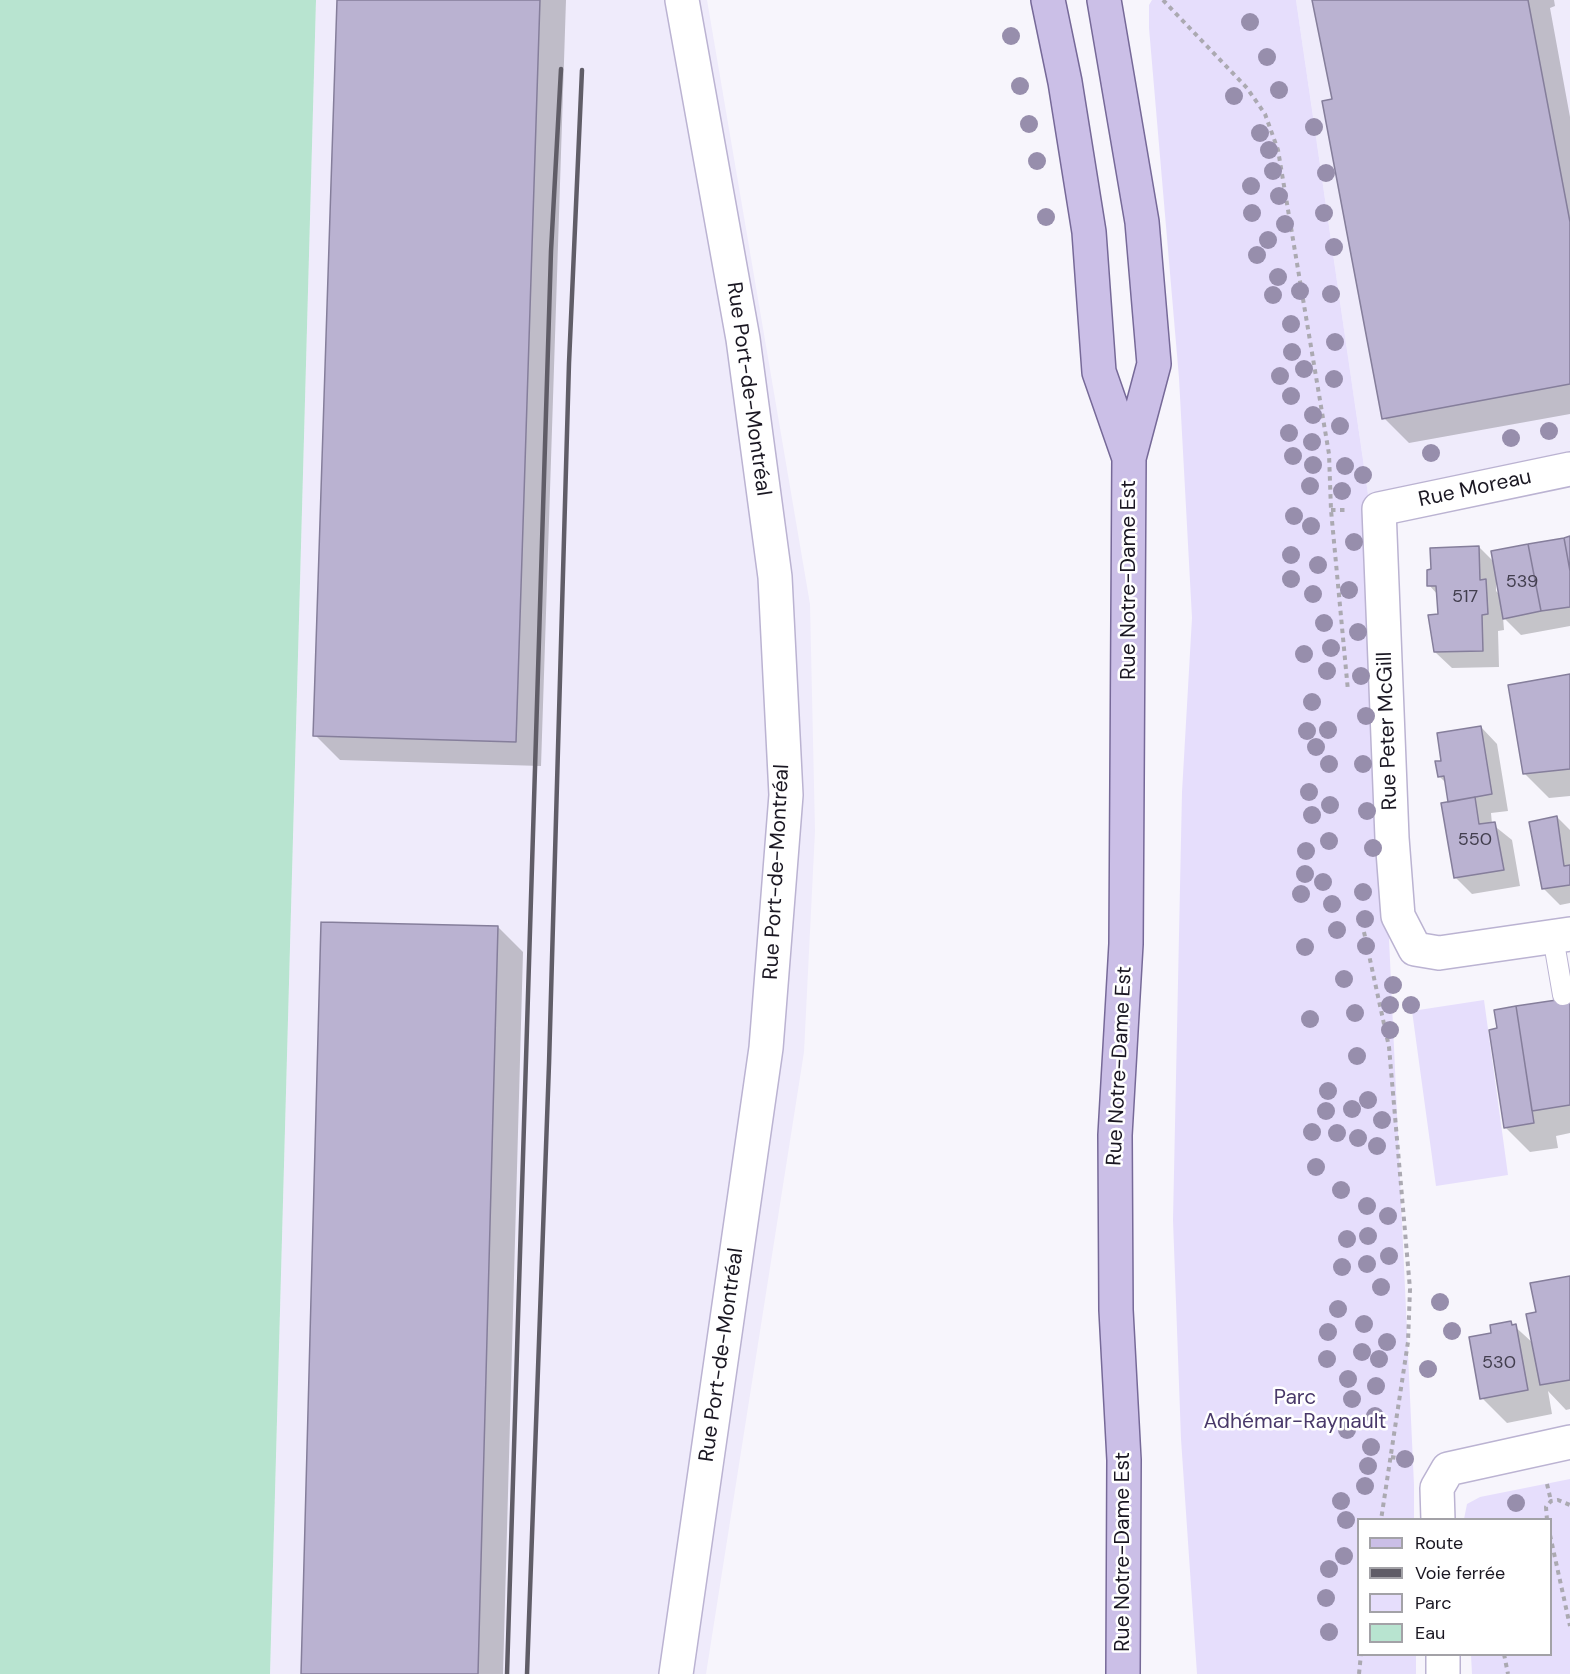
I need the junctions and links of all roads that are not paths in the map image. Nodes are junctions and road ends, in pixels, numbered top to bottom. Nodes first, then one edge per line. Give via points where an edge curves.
1 (682, 0) edge
2 (1048, 0) edge
3 (1104, 0) edge
4 (1129, 458) junction
5 (1570, 469) edge
6 (1379, 509) joint
7 (1561, 936) edge
8 (1563, 995) dead end
9 (1570, 1442) edge
10 (1438, 1518) edge
11 (1443, 1656) edge
12 (676, 1674) edge
13 (1123, 1674) edge
14 (1443, 1674) edge

1 - 12 street, Rue Port-de-Montréal via 743,339 775,577 786,795 766,1048
2 - 4 main road, Rue Notre-Dame Est via 1089,232 1099,372
3 - 4 main road, Rue Notre-Dame Est via 1142,222 1154,364
4 - 13 main road, Rue Notre-Dame Est via 1126,944 1115,1135 1116,1310 1124,1460
5 - 6 street, Rue Moreau
6 - 7 street, Rue Peter McGill via 1398,916 1415,949 1439,952
7 - 8 lane
9 - 10 street via 1430,1467 1437,1488
11 - 14 street

